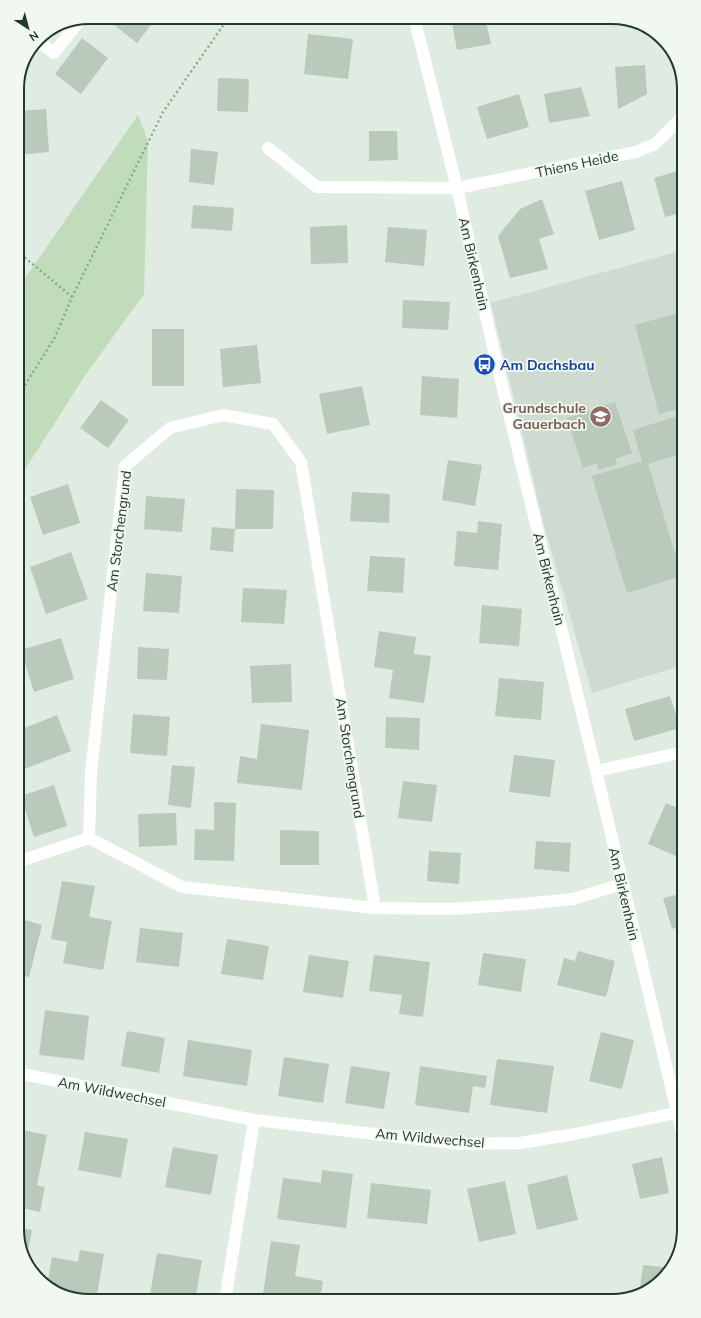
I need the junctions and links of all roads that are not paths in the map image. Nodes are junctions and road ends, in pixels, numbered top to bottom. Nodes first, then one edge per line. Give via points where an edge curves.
1 (416, 24) edge
2 (76, 25) edge
3 (47, 48) edge
4 (677, 122) edge
5 (268, 148) dead end
6 (457, 188) junction
7 (677, 754) edge
8 (596, 771) junction
9 (89, 838) junction
10 (24, 860) edge
11 (622, 884) junction
12 (375, 908) junction
13 (24, 1074) edge
14 (676, 1113) junction
15 (677, 1116) edge
16 (254, 1120) junction
17 (226, 1294) edge

1 - 6 street, Am Birkenhain
2 - 3 street via 54,53
4 - 6 street, Thiens Heide via 656,144 636,152
5 - 6 street via 316,187
6 - 8 street, Am Birkenhain
7 - 8 street
8 - 11 street, Am Birkenhain
9 - 10 street
9 - 12 street via 182,887
9 - 12 street, Am Storchengrund via 91,772 124,466 170,428 223,415 273,424 301,462
11 - 12 street via 573,899 523,904 451,909
11 - 14 street, Am Birkenhain
13 - 16 street, Am Wildwechsel
14 - 15 street, Am Birkenhain
14 - 16 street, Am Wildwechsel via 574,1134 512,1143 462,1144
16 - 17 street

